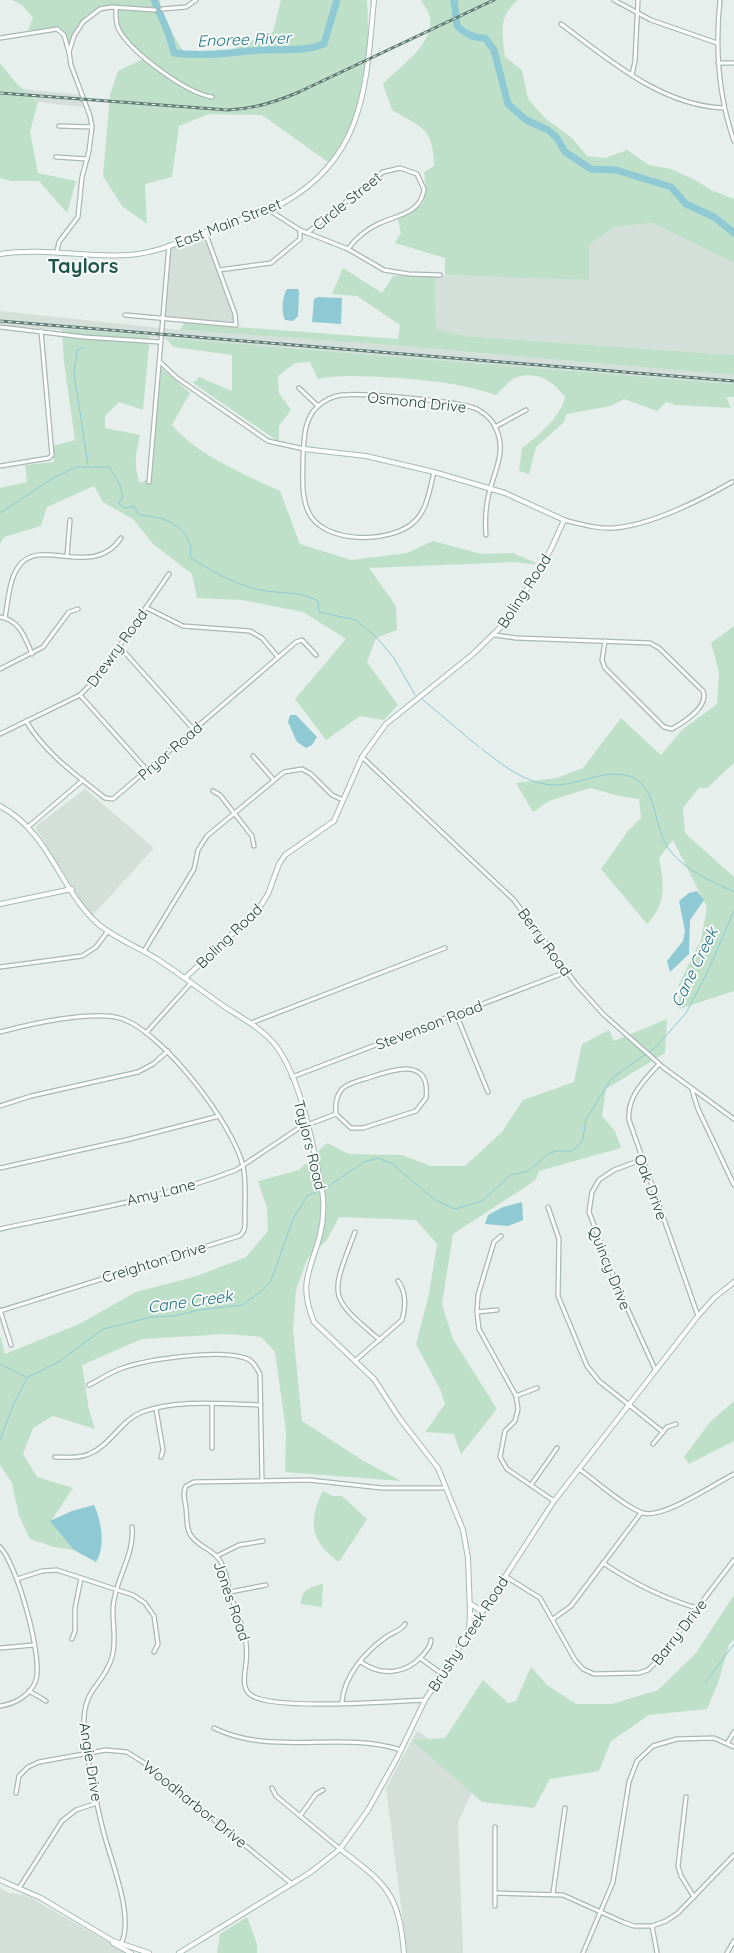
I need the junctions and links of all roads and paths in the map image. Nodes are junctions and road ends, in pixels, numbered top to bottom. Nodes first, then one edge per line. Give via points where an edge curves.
1 (196, 0) edge
2 (374, 0) edge
3 (614, 0) edge
4 (638, 0) edge
5 (720, 0) edge
6 (116, 7) junction
7 (162, 9) dead end
8 (155, 10) dead end
9 (637, 13) junction
10 (561, 24) dead end
11 (0, 38) edge
12 (717, 43) junction
13 (69, 52) junction
14 (734, 63) edge
15 (718, 64) junction
16 (632, 74) junction
17 (212, 97) dead end
18 (724, 108) junction
19 (59, 126) dead end
20 (92, 128) junction
21 (734, 141) edge
22 (56, 157) dead end
23 (87, 159) junction
24 (268, 210) junction
25 (300, 230) junction
26 (205, 232) junction
27 (307, 233) junction
28 (169, 245) junction
29 (348, 249) junction
30 (57, 251) junction
31 (0, 254) edge
32 (219, 270) junction
33 (440, 275) dead end
34 (125, 315) dead end
35 (163, 319) junction
36 (0, 326) edge
37 (41, 331) junction
38 (160, 342) junction
39 (159, 361) junction
40 (299, 388) dead end
41 (318, 406) junction
42 (526, 410) dead end
43 (495, 427) junction
44 (304, 449) junction
45 (0, 466) edge
46 (434, 472) junction
47 (149, 482) dead end
48 (732, 482) dead end
49 (490, 488) junction
50 (70, 520) dead end
51 (564, 520) junction
52 (486, 535) dead end
53 (121, 538) dead end
54 (67, 556) junction
55 (169, 574) dead end
56 (147, 608) junction
57 (78, 609) dead end
58 (2, 618) edge
59 (494, 635) junction
60 (605, 641) junction
61 (120, 647) junction
62 (32, 654) junction
63 (316, 656) dead end
64 (278, 657) junction
65 (0, 669) edge
66 (80, 695) junction
67 (26, 722) junction
68 (194, 730) junction
69 (0, 734) edge
70 (253, 756) dead end
71 (362, 757) junction
72 (148, 770) junction
73 (83, 780) junction
74 (274, 780) junction
75 (213, 791) dead end
76 (344, 801) junction
77 (0, 806) edge
78 (235, 813) junction
79 (28, 827) junction
80 (254, 846) dead end
81 (72, 889) junction
82 (0, 904) edge
83 (108, 932) junction
84 (445, 948) dead end
85 (144, 951) junction
86 (0, 967) edge
87 (566, 972) junction
88 (185, 978) junction
89 (191, 983) junction
90 (456, 1014) junction
91 (250, 1024) junction
92 (0, 1032) edge
93 (146, 1033) junction
94 (168, 1051) junction
95 (659, 1064) junction
96 (291, 1077) junction
97 (692, 1090) junction
98 (488, 1092) dead end
99 (0, 1106) edge
100 (336, 1114) junction
101 (219, 1116) junction
102 (734, 1119) edge
103 (308, 1124) junction
104 (641, 1160) junction
105 (243, 1166) junction
106 (0, 1168) edge
107 (734, 1186) edge
108 (548, 1207) dead end
109 (0, 1229) edge
110 (355, 1232) dead end
111 (501, 1236) dead end
112 (398, 1281) dead end
113 (734, 1282) edge
114 (0, 1310) edge
115 (497, 1310) dead end
116 (477, 1312) junction
117 (698, 1316) junction
118 (380, 1340) junction
119 (11, 1345) dead end
120 (356, 1360) junction
121 (655, 1369) junction
122 (89, 1385) dead end
123 (536, 1388) dead end
124 (516, 1396) junction
125 (212, 1404) junction
126 (260, 1405) junction
127 (628, 1405) junction
128 (156, 1409) junction
129 (676, 1424) dead end
130 (663, 1432) junction
131 (654, 1444) dead end
132 (212, 1448) dead end
133 (557, 1448) dead end
134 (55, 1457) dead end
135 (161, 1457) dead end
136 (578, 1468) junction
137 (734, 1474) edge
138 (262, 1481) junction
139 (531, 1485) junction
140 (447, 1488) junction
141 (554, 1501) junction
142 (641, 1512) junction
143 (132, 1527) dead end
144 (263, 1541) dead end
145 (0, 1547) edge
146 (218, 1556) junction
147 (734, 1560) edge
148 (603, 1563) junction
149 (505, 1576) junction
150 (81, 1578) junction
151 (17, 1579) junction
152 (266, 1586) dead end
153 (117, 1589) junction
154 (230, 1592) junction
155 (470, 1603) junction
156 (486, 1607) junction
157 (697, 1608) junction
158 (470, 1613) junction
159 (553, 1618) junction
160 (478, 1621) junction
161 (406, 1624) dead end
162 (469, 1636) junction
163 (72, 1639) dead end
164 (432, 1640) dead end
165 (34, 1646) junction
166 (0, 1648) edge
167 (154, 1652) dead end
168 (420, 1658) junction
169 (361, 1662) junction
170 (442, 1674) junction
171 (29, 1691) junction
172 (425, 1700) junction
173 (46, 1701) dead end
174 (342, 1702) junction
175 (0, 1706) edge
176 (214, 1728) dead end
177 (734, 1732) edge
178 (728, 1742) junction
179 (734, 1747) edge
180 (401, 1750) junction
181 (88, 1753) junction
182 (272, 1788) dead end
183 (323, 1790) dead end
184 (16, 1793) dead end
185 (686, 1797) dead end
186 (97, 1803) junction
187 (565, 1808) dead end
188 (300, 1816) junction
189 (495, 1828) dead end
190 (340, 1849) junction
191 (734, 1855) edge
192 (0, 1880) edge
193 (292, 1884) junction
194 (19, 1888) junction
195 (495, 1893) junction
196 (553, 1894) junction
197 (694, 1897) junction
198 (495, 1906) dead end
199 (601, 1912) junction
200 (652, 1926) junction
201 (99, 1932) junction
202 (734, 1941) edge
203 (121, 1945) junction
204 (131, 1953) edge
205 (149, 1953) edge
206 (179, 1953) edge
207 (404, 1953) edge
208 (583, 1953) edge
209 (656, 1953) edge
210 (727, 1953) edge

1 - 7 street via 186,7
2 - 24 street, East Main Street via 365,91 350,134 335,158 315,179 291,198
3 - 9 street
4 - 9 street
5 - 12 street
6 - 8 street
6 - 13 street via 100,9 87,18 75,33
6 - 17 street via 119,29 138,52 186,88
9 - 12 street
9 - 16 street
10 - 16 street
11 - 13 street via 57,30 64,35
12 - 15 street
13 - 20 street via 72,71
14 - 15 street
15 - 18 street
16 - 18 street via 676,99
18 - 21 street
19 - 20 street
20 - 23 street
22 - 23 street
23 - 30 street via 78,217 60,240
24 - 25 street
24 - 26 street, East Main Street
25 - 27 street
25 - 32 street via 300,239 271,263
26 - 28 street, East Main Street
26 - 32 street
27 - 29 street
27 - 29 street, Circle Street via 382,172 400,168 417,174 424,189 416,207 372,226
28 - 30 street, East Main Street via 148,252 119,255
28 - 35 street
29 - 33 street via 388,271
30 - 31 street, East Main Street
32 - 35 street via 236,314 236,325
34 - 35 street
35 - 38 street
36 - 37 street
37 - 38 street
37 - 45 street via 50,457
38 - 39 street
39 - 44 street via 177,378 268,441
39 - 47 street
40 - 41 street
41 - 43 street, Osmond Drive via 330,398 344,395 423,401 474,408
41 - 44 street via 307,424
42 - 43 street
43 - 49 street via 501,450
44 - 46 street via 366,456
44 - 46 street via 303,490 308,511 319,526 339,535 388,535 408,527 422,511
46 - 49 street
48 - 51 street via 703,498 632,526 596,527
49 - 51 street via 522,499
49 - 52 street
50 - 54 street
51 - 59 street, Boling Road via 514,613
53 - 54 street via 102,556
54 - 58 street via 34,556 22,562 14,575
55 - 56 street, Drewry Road
56 - 61 street, Drewry Road
56 - 64 street via 183,626 250,631 262,638
57 - 62 street via 70,612 45,646
58 - 62 street via 19,627
59 - 60 street
59 - 71 street, Boling Road via 390,720
60 - 60 street via 602,660 605,668 664,727 672,729 702,704 703,691 657,646 646,642
61 - 66 street, Drewry Road
61 - 68 street
62 - 65 street
63 - 64 street, Pryor Road via 300,640
64 - 68 street, Pryor Road
66 - 67 street, Drewry Road
66 - 72 street
67 - 69 street, Drewry Road
67 - 73 street, Pryor Road via 44,747
68 - 72 street, Pryor Road
70 - 74 street
71 - 76 street, Boling Road
71 - 87 street, Berry Road via 508,894
72 - 73 street, Pryor Road via 113,799 105,798
73 - 79 street
74 - 76 street via 292,769 302,770
74 - 78 street
75 - 78 street
76 - 88 street, Boling Road via 332,823 282,860 258,910
77 - 79 street, Taylors Road
78 - 80 street via 252,836
78 - 85 street via 201,844 194,869
79 - 81 street, Taylors Road
81 - 82 street
81 - 83 street, Taylors Road via 91,917
83 - 85 street, Taylors Road
83 - 86 street via 96,947 82,956
84 - 91 street
85 - 88 street, Taylors Road
87 - 90 street, Stevenson Road
87 - 95 street, Berry Road via 591,1002
88 - 89 street, Taylors Road
89 - 91 street, Taylors Road
89 - 93 street
90 - 96 street, Stevenson Road
90 - 98 street
91 - 96 street, Taylors Road via 276,1046
92 - 93 street via 102,1015 128,1021
93 - 94 street
94 - 99 street via 138,1072
94 - 101 street
95 - 97 street, Berry Road
95 - 104 street, Oak Drive via 636,1091 629,1107 630,1127
96 - 103 street, Taylors Road
97 - 102 street, Berry Road
97 - 107 street
100 - 100 street via 351,1128 364,1128 416,1111 426,1098 426,1087 414,1070 397,1068 346,1086 338,1096
100 - 103 street, Amy Lane
101 - 105 street
101 - 106 street
103 - 105 street, Amy Lane
103 - 120 street, Taylors Road via 323,1194 322,1220 307,1275 305,1298 314,1322
104 - 117 street, Oak Drive
104 - 121 street, Quincy Drive via 614,1170 599,1180 590,1197 589,1212 618,1288
105 - 109 street, Amy Lane via 165,1192
105 - 114 street, Creighton Drive via 244,1230 241,1235
108 - 127 street via 559,1239 557,1286 561,1305 590,1371
110 - 118 street via 339,1274 338,1295 348,1313
111 - 116 street via 494,1242 478,1295
112 - 118 street via 403,1288 404,1315 396,1327
113 - 117 street, Brushy Creek Road
114 - 119 street
115 - 116 street
116 - 124 street via 479,1328
117 - 121 street, Brushy Creek Road
118 - 120 street
120 - 140 street, Taylors Road via 374,1379 434,1462
121 - 127 street, Brushy Creek Road
122 - 126 street via 119,1369 142,1362 229,1354 255,1364 260,1374
123 - 124 street
124 - 139 street via 515,1421 505,1431 500,1458 507,1469
125 - 126 street
125 - 128 street
125 - 132 street
126 - 138 street
127 - 130 street
127 - 136 street, Brushy Creek Road
128 - 134 street via 134,1416 88,1455
128 - 135 street via 163,1450
129 - 130 street
130 - 131 street
133 - 139 street
136 - 141 street, Brushy Creek Road
136 - 142 street
137 - 142 street via 660,1512
138 - 140 street, Jones Road via 309,1480 382,1488
138 - 146 street, Jones Road via 194,1482 185,1488 190,1532 195,1541
139 - 141 street
140 - 155 street, Taylors Road via 466,1542
141 - 149 street, Brushy Creek Road
142 - 148 street
143 - 153 street, Angie Drive via 130,1549
144 - 146 street via 239,1545
145 - 151 street
146 - 154 street, Jones Road
147 - 157 street, Barry Drive
148 - 157 street via 639,1586
148 - 159 street via 571,1606
149 - 156 street, Brushy Creek Road
149 - 159 street, Barry Drive via 536,1594
150 - 151 street via 52,1570
150 - 153 street
150 - 163 street via 75,1608 76,1631
151 - 165 street
152 - 154 street
153 - 167 street via 137,1597 152,1611 158,1633
153 - 181 street, Angie Drive via 113,1608 112,1658 91,1690 86,1705 84,1731
154 - 174 street, Jones Road via 247,1636 244,1681 248,1693 276,1702
155 - 156 street via 474,1608
155 - 158 street, Taylors Road
156 - 160 street, Brushy Creek Road
157 - 159 street, Barry Drive via 656,1662 648,1670 638,1673 587,1672 575,1660
158 - 160 street
158 - 162 street, Taylors Road
160 - 162 street, Brushy Creek Road
161 - 169 street via 384,1639
162 - 170 street, Brushy Creek Road
164 - 168 street
165 - 166 street
165 - 171 street via 38,1670
168 - 169 street via 407,1668 391,1672 374,1670
168 - 170 street
169 - 174 street via 347,1680
170 - 172 street, Brushy Creek Road
171 - 173 street
171 - 175 street via 13,1703
172 - 174 street, Jones Road
172 - 180 street, Brushy Creek Road
176 - 180 street via 261,1741 373,1742
177 - 178 street
178 - 179 street
178 - 199 street via 709,1737 669,1740 653,1746 638,1761 629,1782 615,1875
180 - 190 street, Brushy Creek Road via 373,1802
181 - 184 street, Woodharbor Drive via 32,1765 20,1776
181 - 186 street, Angie Drive
181 - 193 street, Woodharbor Drive via 117,1750 136,1756
182 - 188 street via 276,1796
183 - 188 street via 316,1794
185 - 197 street via 678,1866
186 - 194 street via 76,1810 62,1821
186 - 203 street, Angie Drive via 123,1912 125,1935
187 - 196 street
188 - 190 street
189 - 195 street
190 - 193 street, Brushy Creek Road
190 - 207 street via 387,1888 399,1919
191 - 197 street
192 - 194 street
193 - 206 street, Brushy Creek Road
194 - 201 street
195 - 196 street
195 - 198 street
196 - 199 street via 570,1897
197 - 200 street via 673,1917
199 - 200 street via 629,1924
199 - 208 street
200 - 209 street
201 - 203 street
201 - 204 street
202 - 210 street
203 - 205 street

